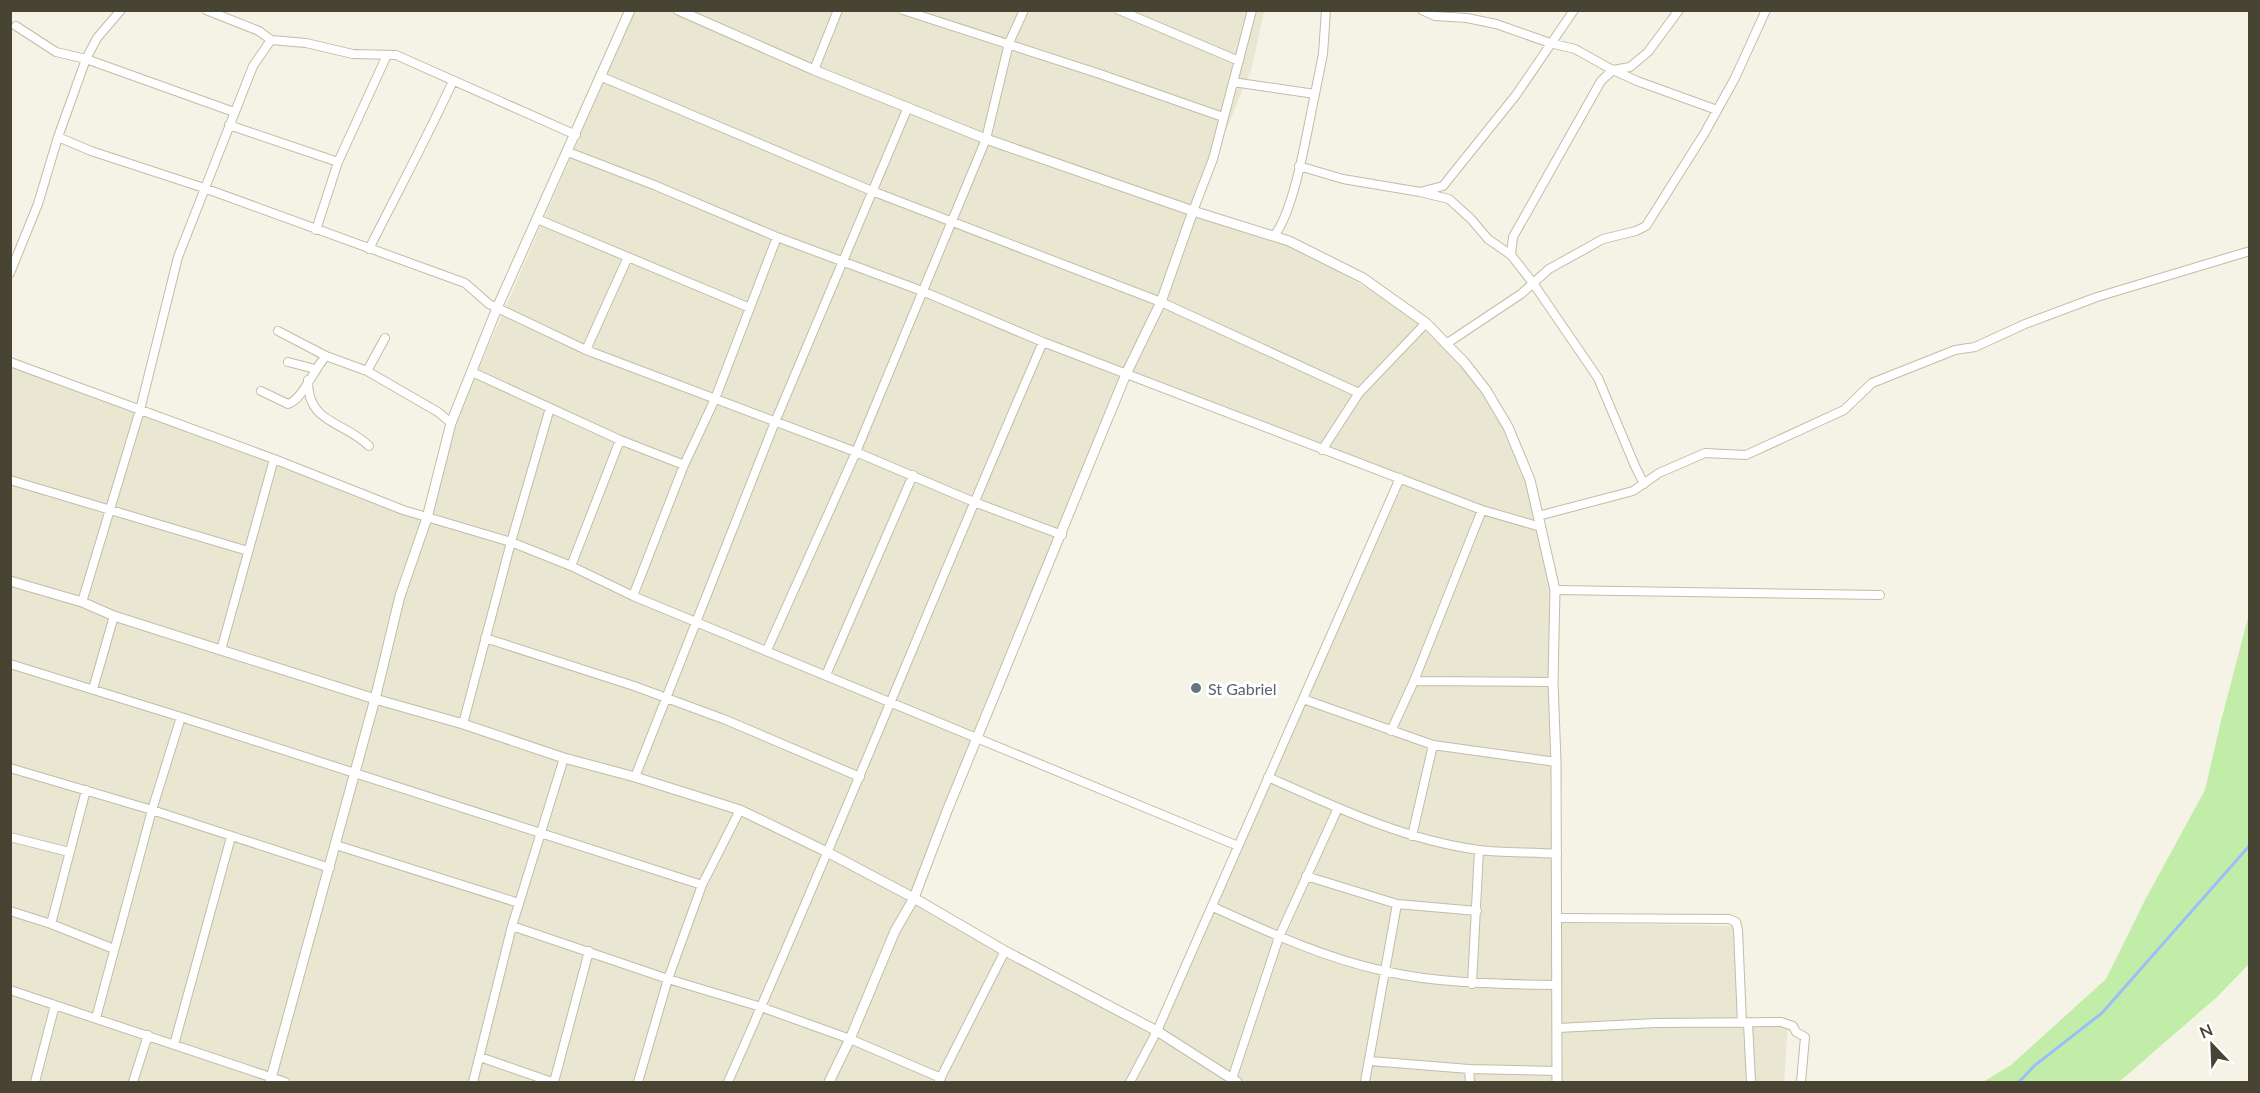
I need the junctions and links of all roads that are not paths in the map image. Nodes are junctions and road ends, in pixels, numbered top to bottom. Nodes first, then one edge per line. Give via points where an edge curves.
1 (121, 10) edge
2 (206, 10) edge
3 (630, 10) edge
4 (678, 10) edge
5 (838, 10) edge
6 (903, 10) edge
7 (1024, 10) edge
8 (1119, 10) edge
9 (1252, 10) edge
10 (1326, 10) edge
11 (1422, 10) edge
12 (1574, 10) edge
13 (1679, 10) edge
14 (1766, 10) edge
15 (16, 26) dead end
16 (271, 40) junction
17 (1009, 43) junction
18 (1550, 43) junction
19 (387, 55) junction
20 (86, 59) junction
21 (1239, 61) junction
22 (814, 70) junction
23 (1613, 70) junction
24 (602, 77) junction
25 (453, 81) junction
26 (1233, 82) junction
27 (1315, 94) junction
28 (908, 107) junction
29 (1717, 110) junction
30 (234, 112) junction
31 (1223, 117) junction
32 (229, 125) junction
33 (576, 135) junction
34 (58, 137) junction
35 (986, 139) junction
36 (568, 152) junction
37 (338, 162) junction
38 (1299, 166) junction
39 (204, 188) junction
40 (872, 191) junction
41 (1420, 192) junction
42 (1193, 211) junction
43 (537, 219) junction
44 (951, 221) junction
45 (316, 230) junction
46 (1274, 236) junction
47 (777, 237) junction
48 (369, 249) junction
49 (2250, 251) edge
50 (1511, 255) junction
51 (628, 257) junction
52 (843, 261) junction
53 (10, 273) edge
54 (1533, 284) junction
55 (922, 291) junction
56 (1161, 302) junction
57 (497, 308) junction
58 (750, 308) junction
59 (1426, 323) junction
60 (278, 331) dead end
61 (385, 338) dead end
62 (1043, 342) junction
63 (1446, 344) junction
64 (586, 350) junction
65 (326, 356) junction
66 (10, 362) edge
67 (288, 362) dead end
68 (315, 369) junction
69 (367, 371) junction
70 (472, 372) junction
71 (1126, 375) junction
72 (308, 380) junction
73 (261, 391) dead end
74 (1359, 393) junction
75 (715, 399) junction
76 (550, 408) junction
77 (140, 410) junction
78 (775, 422) junction
79 (451, 423) junction
80 (620, 440) junction
81 (369, 446) dead end
82 (1322, 450) junction
83 (856, 452) junction
84 (274, 459) junction
85 (684, 465) junction
86 (913, 475) junction
87 (1400, 478) junction
88 (10, 480) edge
89 (1644, 484) junction
90 (974, 502) junction
91 (109, 510) junction
92 (1482, 510) junction
93 (1538, 516) junction
94 (427, 518) junction
95 (1541, 527) junction
96 (1062, 535) junction
97 (511, 542) junction
98 (248, 551) junction
99 (571, 566) junction
100 (10, 581) edge
101 (1555, 590) junction
102 (1880, 595) dead end
103 (633, 596) junction
104 (82, 602) junction
105 (114, 616) junction
106 (697, 622) junction
107 (485, 638) junction
108 (221, 650) junction
109 (767, 650) junction
110 (10, 664) edge
111 (826, 675) junction
112 (1414, 681) junction
113 (1553, 682) junction
114 (93, 689) junction
115 (375, 699) junction
116 (665, 699) junction
117 (1303, 699) junction
118 (891, 703) junction
119 (181, 717) junction
120 (463, 724) junction
121 (1391, 730) junction
122 (978, 738) junction
123 (1433, 745) junction
124 (564, 758) junction
125 (1556, 762) junction
126 (10, 768) edge
127 (354, 773) junction
128 (635, 777) junction
129 (860, 777) junction
130 (1268, 777) junction
131 (86, 790) junction
132 (1338, 808) junction
133 (152, 810) junction
134 (740, 810) junction
135 (540, 832) junction
136 (1412, 836) junction
137 (10, 837) edge
138 (231, 837) junction
139 (336, 845) junction
140 (1238, 846) junction
141 (1479, 850) junction
142 (69, 852) junction
143 (827, 852) junction
144 (1557, 854) junction
145 (330, 868) junction
146 (1306, 876) junction
147 (702, 885) junction
148 (914, 898) junction
149 (519, 903) junction
150 (1397, 904) junction
151 (1213, 907) junction
152 (10, 911) edge
153 (1477, 911) junction
154 (1557, 918) junction
155 (51, 924) junction
156 (512, 926) junction
157 (1279, 937) junction
158 (114, 949) junction
159 (589, 951) junction
160 (1005, 951) junction
161 (1384, 972) junction
162 (668, 979) junction
163 (1472, 984) junction
164 (1557, 985) junction
165 (10, 990) edge
166 (55, 1005) junction
167 (761, 1007) junction
168 (96, 1018) junction
169 (1745, 1023) junction
170 (1558, 1028) junction
171 (1157, 1031) junction
172 (148, 1035) junction
173 (850, 1039) junction
174 (174, 1045) junction
175 (480, 1057) junction
176 (1370, 1061) junction
177 (1469, 1069) junction
178 (1557, 1071) junction
179 (270, 1080) edge
180 (940, 1080) edge
181 (1233, 1082) edge
182 (35, 1083) edge
183 (133, 1083) edge
184 (285, 1083) edge
185 (473, 1083) edge
186 (553, 1083) edge
187 (638, 1083) edge
188 (728, 1083) edge
189 (829, 1083) edge
190 (1130, 1083) edge
191 (1365, 1083) edge
192 (1470, 1083) edge
193 (1557, 1083) edge
194 (1751, 1083) edge
195 (1802, 1083) edge

1 - 20 street via 97,38
2 - 16 street via 259,31
3 - 24 street
4 - 22 street
5 - 22 street
6 - 17 street
7 - 17 street
8 - 21 street
9 - 21 street
10 - 27 street
11 - 18 street via 1435,16 1496,24
12 - 18 street
13 - 23 street via 1648,52 1630,67
14 - 29 street
15 - 20 street via 56,52
16 - 19 street via 353,54
16 - 30 street via 253,66
17 - 31 street
17 - 35 street
18 - 23 street via 1575,49
18 - 41 street via 1516,95 1443,186
19 - 25 street via 396,55
19 - 37 street
20 - 30 street
20 - 34 street
21 - 26 street
22 - 28 street
23 - 29 street
23 - 50 street via 1601,81 1513,237
24 - 33 street
24 - 40 street
25 - 33 street
25 - 48 street
26 - 27 street
26 - 31 street
27 - 38 street
28 - 35 street
28 - 40 street
29 - 54 street via 1646,226 1603,239 1549,269
30 - 32 street
31 - 42 street via 1213,159
32 - 37 street
32 - 39 street
33 - 36 street
34 - 39 street
34 - 53 street via 38,204
35 - 42 street
35 - 44 street
36 - 43 street
36 - 47 street
37 - 45 street
38 - 41 street via 1343,179
38 - 46 street via 1282,226
39 - 45 street
39 - 77 street via 178,257
40 - 44 street
40 - 52 street
41 - 50 street via 1449,199 1488,239
42 - 46 street
42 - 56 street
43 - 51 street
43 - 57 street
44 - 55 street
44 - 56 street
45 - 48 street
46 - 59 street via 1363,278
47 - 52 street
47 - 58 street
48 - 57 street via 465,283
49 - 89 street via 2097,297 1975,347 1954,350 1872,383 1844,410 1746,455 1705,453 1659,473
50 - 54 street
51 - 58 street
51 - 64 street
52 - 55 street
52 - 78 street
54 - 63 street
54 - 89 street via 1598,378
55 - 62 street
55 - 83 street
56 - 71 street
56 - 74 street
57 - 64 street
57 - 70 street
58 - 75 street
59 - 63 street
59 - 74 street
60 - 65 street
61 - 69 street
62 - 71 street
62 - 90 street
63 - 93 street via 1486,390 1508,427 1530,480
64 - 75 street
65 - 68 street
65 - 69 street
66 - 77 street
67 - 68 street
68 - 72 street
69 - 79 street
70 - 76 street
70 - 79 street
71 - 82 street
71 - 96 street
72 - 73 street via 303,392 288,404
72 - 81 street via 308,395 320,414
74 - 82 street
75 - 78 street
75 - 85 street
76 - 80 street
76 - 97 street
77 - 84 street
77 - 91 street
78 - 83 street
78 - 106 street
79 - 94 street
80 - 85 street
80 - 99 street
82 - 87 street
83 - 86 street
83 - 109 street
84 - 94 street
84 - 98 street
85 - 103 street
86 - 90 street
86 - 111 street
87 - 92 street
87 - 117 street
88 - 91 street
89 - 93 street via 1634,491
90 - 96 street
90 - 118 street
91 - 98 street
91 - 104 street
92 - 95 street
92 - 112 street
93 - 95 street
94 - 97 street
94 - 115 street via 400,596
95 - 101 street
96 - 122 street
97 - 99 street
97 - 107 street
98 - 108 street
99 - 103 street
100 - 104 street
101 - 102 street
101 - 113 street
103 - 106 street
104 - 105 street
105 - 108 street
105 - 114 street
106 - 109 street
106 - 116 street
107 - 116 street
107 - 120 street
108 - 115 street
109 - 111 street
110 - 114 street
111 - 118 street
112 - 113 street
112 - 121 street
113 - 125 street
114 - 119 street
115 - 120 street
115 - 127 street
116 - 128 street
116 - 129 street via 726,720
117 - 121 street
117 - 130 street
118 - 122 street
118 - 129 street
119 - 127 street
119 - 133 street
120 - 124 street
121 - 123 street
122 - 140 street
122 - 148 street
123 - 125 street
123 - 136 street
124 - 128 street
124 - 135 street
125 - 144 street
126 - 131 street
127 - 135 street
127 - 139 street
128 - 134 street
129 - 143 street
130 - 132 street
130 - 140 street
131 - 133 street
131 - 142 street
132 - 136 street
132 - 146 street
133 - 138 street
133 - 158 street
134 - 143 street
134 - 147 street
135 - 147 street
135 - 149 street
136 - 141 street
137 - 142 street
138 - 145 street
138 - 174 street
139 - 145 street
139 - 149 street
140 - 151 street
141 - 144 street
141 - 153 street
142 - 155 street
143 - 148 street
143 - 167 street
144 - 154 street
145 - 179 street
146 - 150 street
146 - 157 street
147 - 162 street
148 - 160 street
148 - 173 street via 895,931
149 - 156 street
150 - 153 street
150 - 161 street
151 - 157 street
151 - 171 street
152 - 155 street
153 - 163 street
154 - 164 street
154 - 169 street via 1736,922
155 - 158 street
156 - 159 street
156 - 175 street
157 - 161 street
157 - 181 street
158 - 168 street
159 - 162 street
159 - 186 street
160 - 171 street
160 - 180 street
161 - 163 street
161 - 176 street
162 - 167 street
162 - 187 street
163 - 164 street
164 - 170 street
165 - 166 street
166 - 168 street
166 - 182 street
167 - 173 street
167 - 188 street
168 - 172 street
169 - 170 street
169 - 194 street
169 - 195 street via 1788,1023 1805,1037
170 - 178 street
171 - 181 street
171 - 190 street
172 - 174 street
172 - 183 street
173 - 180 street
173 - 189 street
174 - 179 street
175 - 185 street
175 - 186 street
176 - 177 street
176 - 191 street
177 - 178 street
177 - 192 street
178 - 193 street
179 - 184 street

